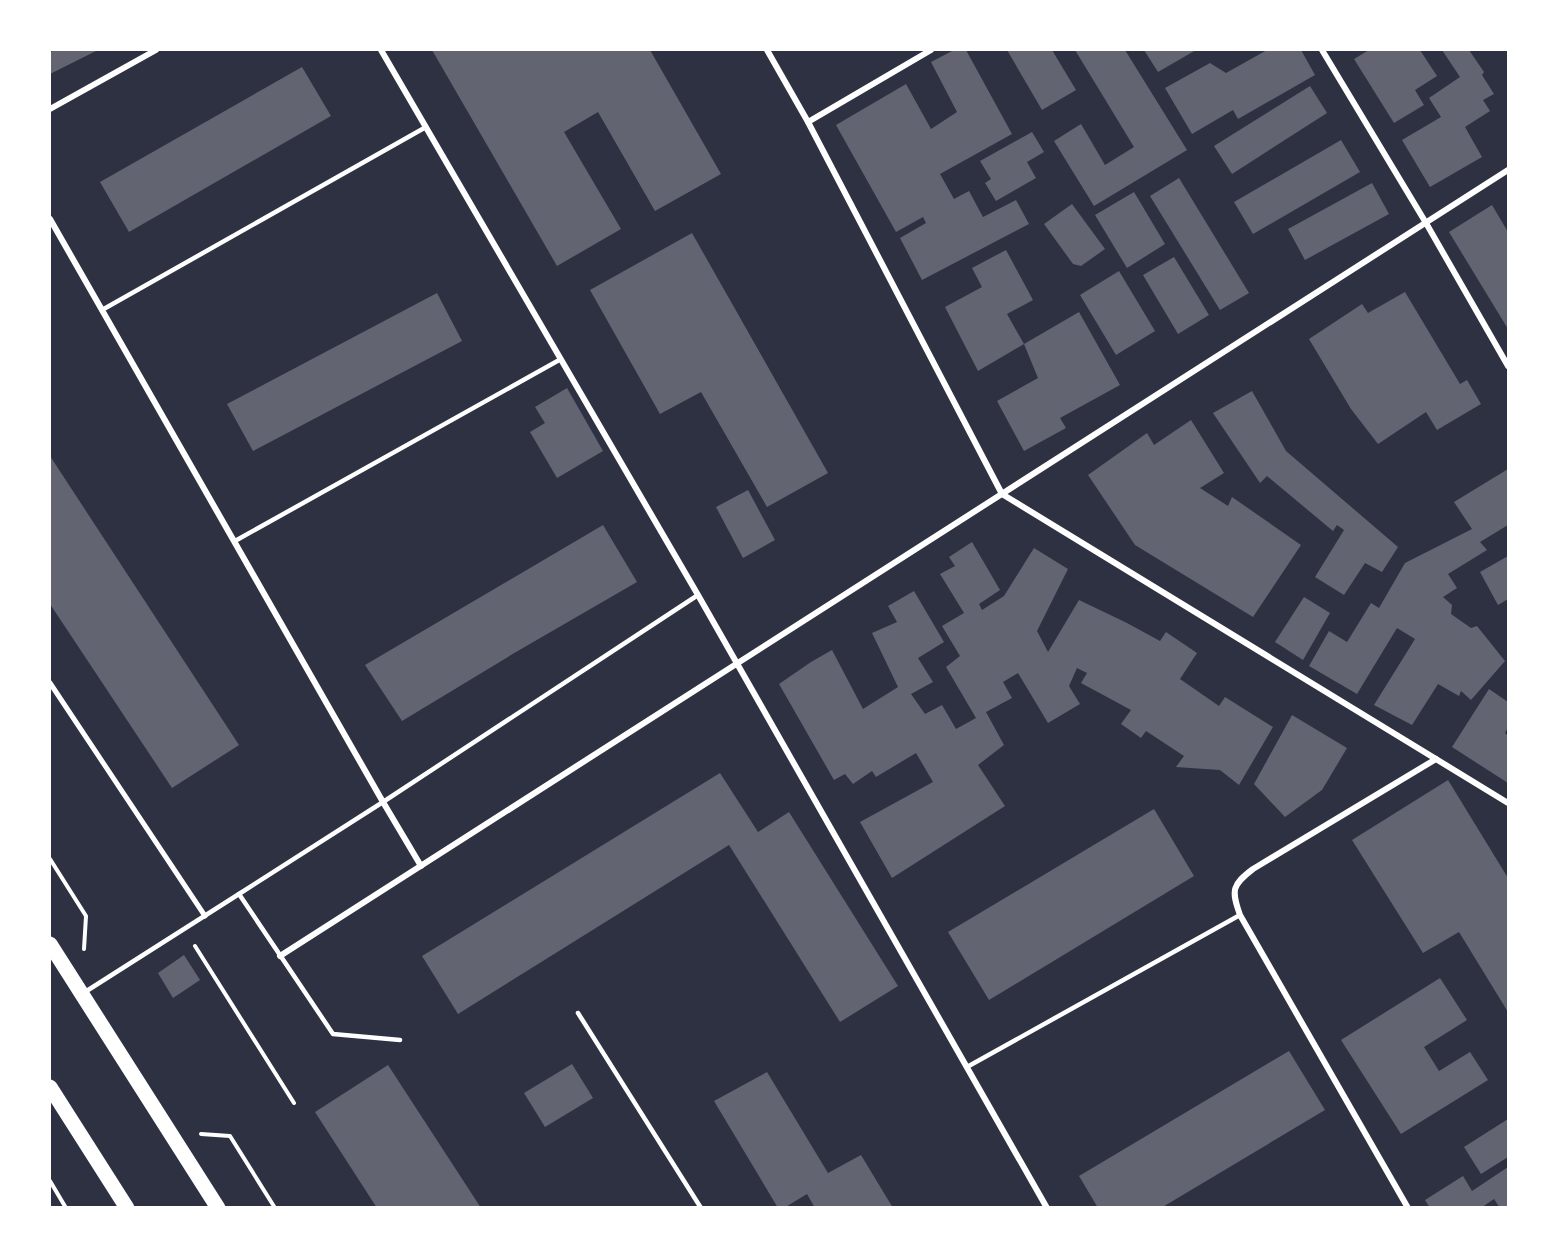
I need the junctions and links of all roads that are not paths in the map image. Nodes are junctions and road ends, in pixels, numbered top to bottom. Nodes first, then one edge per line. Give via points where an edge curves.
1 (156, 50) edge
2 (381, 50) edge
3 (767, 50) edge
4 (931, 50) edge
5 (1322, 50) edge
6 (50, 109) edge
7 (808, 122) junction
8 (426, 127) junction
9 (1509, 170) edge
10 (50, 219) edge
11 (1426, 223) junction
12 (102, 310) junction
13 (561, 360) junction
14 (1509, 366) edge
15 (1002, 494) junction
16 (235, 541) junction
17 (698, 595) junction
18 (737, 663) junction
19 (50, 683) edge
20 (1436, 759) junction
21 (383, 802) junction
22 (1509, 803) edge
23 (421, 866) junction
24 (239, 894) junction
25 (1240, 915) junction
26 (205, 916) junction
27 (50, 944) edge
28 (280, 956) junction
29 (82, 994) junction
30 (578, 1013) dead end
31 (399, 1040) dead end
32 (967, 1067) junction
33 (50, 1087) edge
34 (127, 1208) edge
35 (218, 1208) edge
36 (701, 1208) edge
37 (1047, 1208) edge
38 (1408, 1208) edge

1 - 6 street
2 - 8 street
3 - 7 street
4 - 7 street
5 - 11 street
7 - 15 street
8 - 12 lane
8 - 13 street
9 - 11 street
10 - 12 street
11 - 14 street
11 - 15 street
12 - 16 street
13 - 16 lane
13 - 17 street
15 - 18 street
15 - 20 street
16 - 21 street
17 - 18 street
17 - 21 lane
18 - 23 street
18 - 32 street
19 - 26 street
20 - 22 street
20 - 25 street via 1253,868 1238,881 1236,888 1234,896
21 - 23 street
21 - 24 lane
23 - 28 street
24 - 26 lane
24 - 28 lane
25 - 32 lane
25 - 38 street
26 - 29 lane
27 - 29 main road
28 - 31 lane via 333,1034
29 - 35 main road
30 - 36 lane
32 - 37 street
33 - 34 main road

